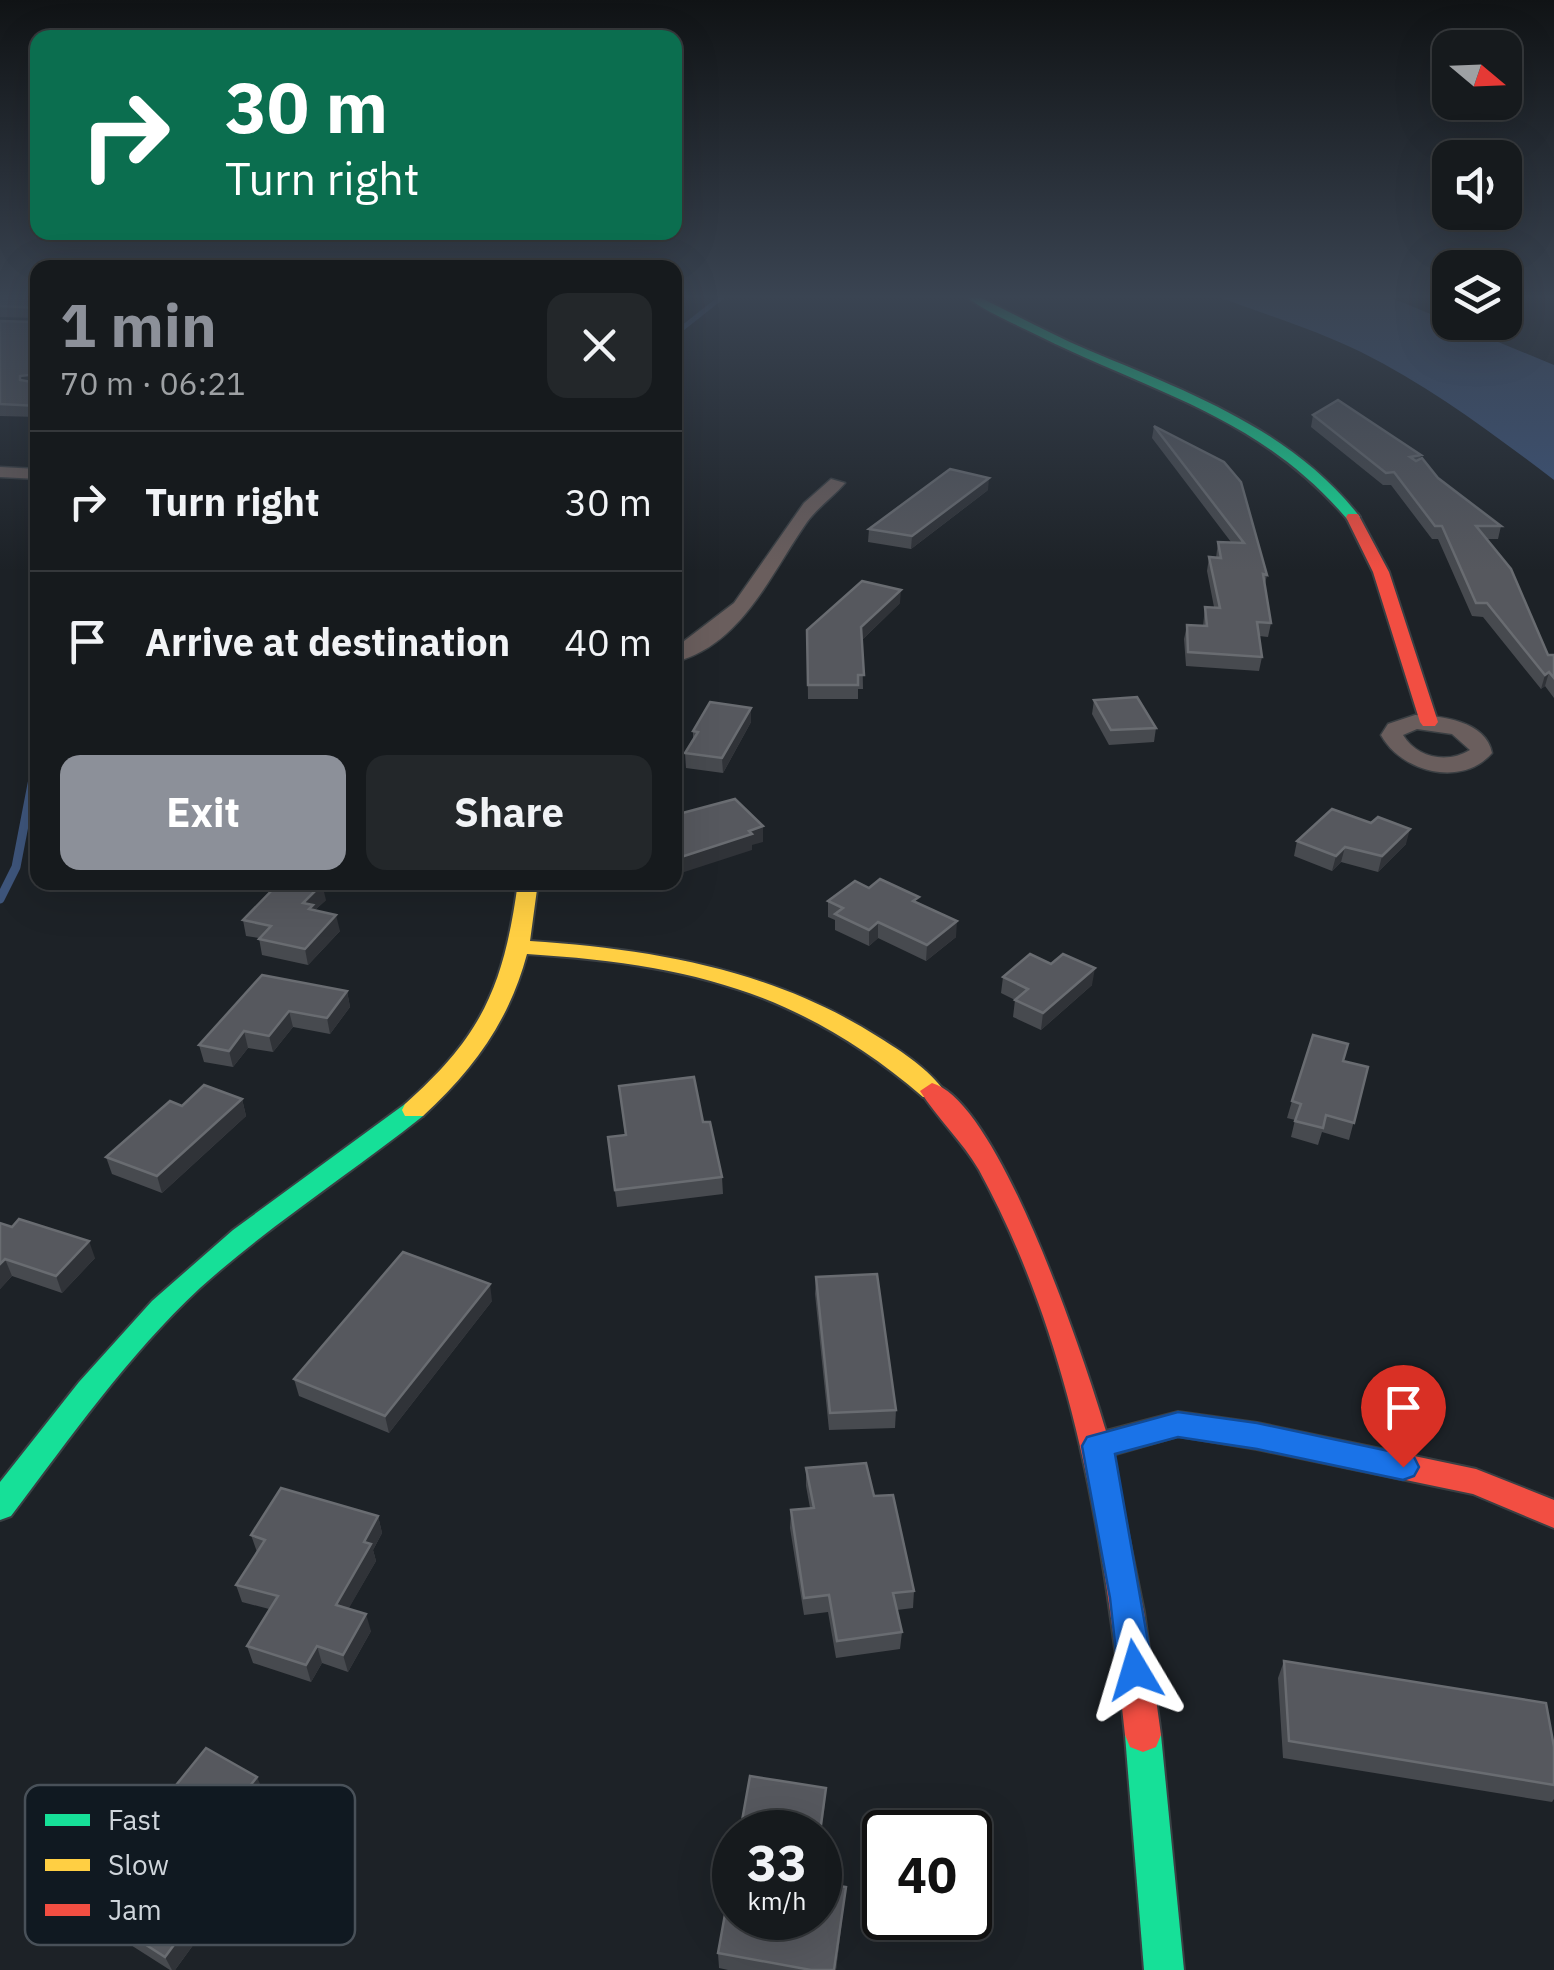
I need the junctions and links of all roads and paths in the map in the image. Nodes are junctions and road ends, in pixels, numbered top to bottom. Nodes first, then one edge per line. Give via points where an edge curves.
1 (1162, 388) edge
2 (0, 472) edge
3 (30, 474) edge
4 (838, 483) dead end
5 (682, 651) edge
6 (1429, 722) dead end
7 (527, 890) edge
8 (522, 947) junction
9 (1098, 1446) junction
10 (0, 1506) edge
11 (1554, 1514) edge
12 (1164, 1970) edge

1 - 6 street via 1250,427 1313,473 1358,524
2 - 3 street
4 - 5 street via 814,500 742,606
7 - 8 street
8 - 9 street via 612,952 708,968 790,998 890,1054 950,1108 997,1174 1050,1301
8 - 10 street via 501,1008 464,1066 419,1108 188,1282
9 - 11 street via 1178,1424 1476,1482
9 - 12 street via 1149,1779

